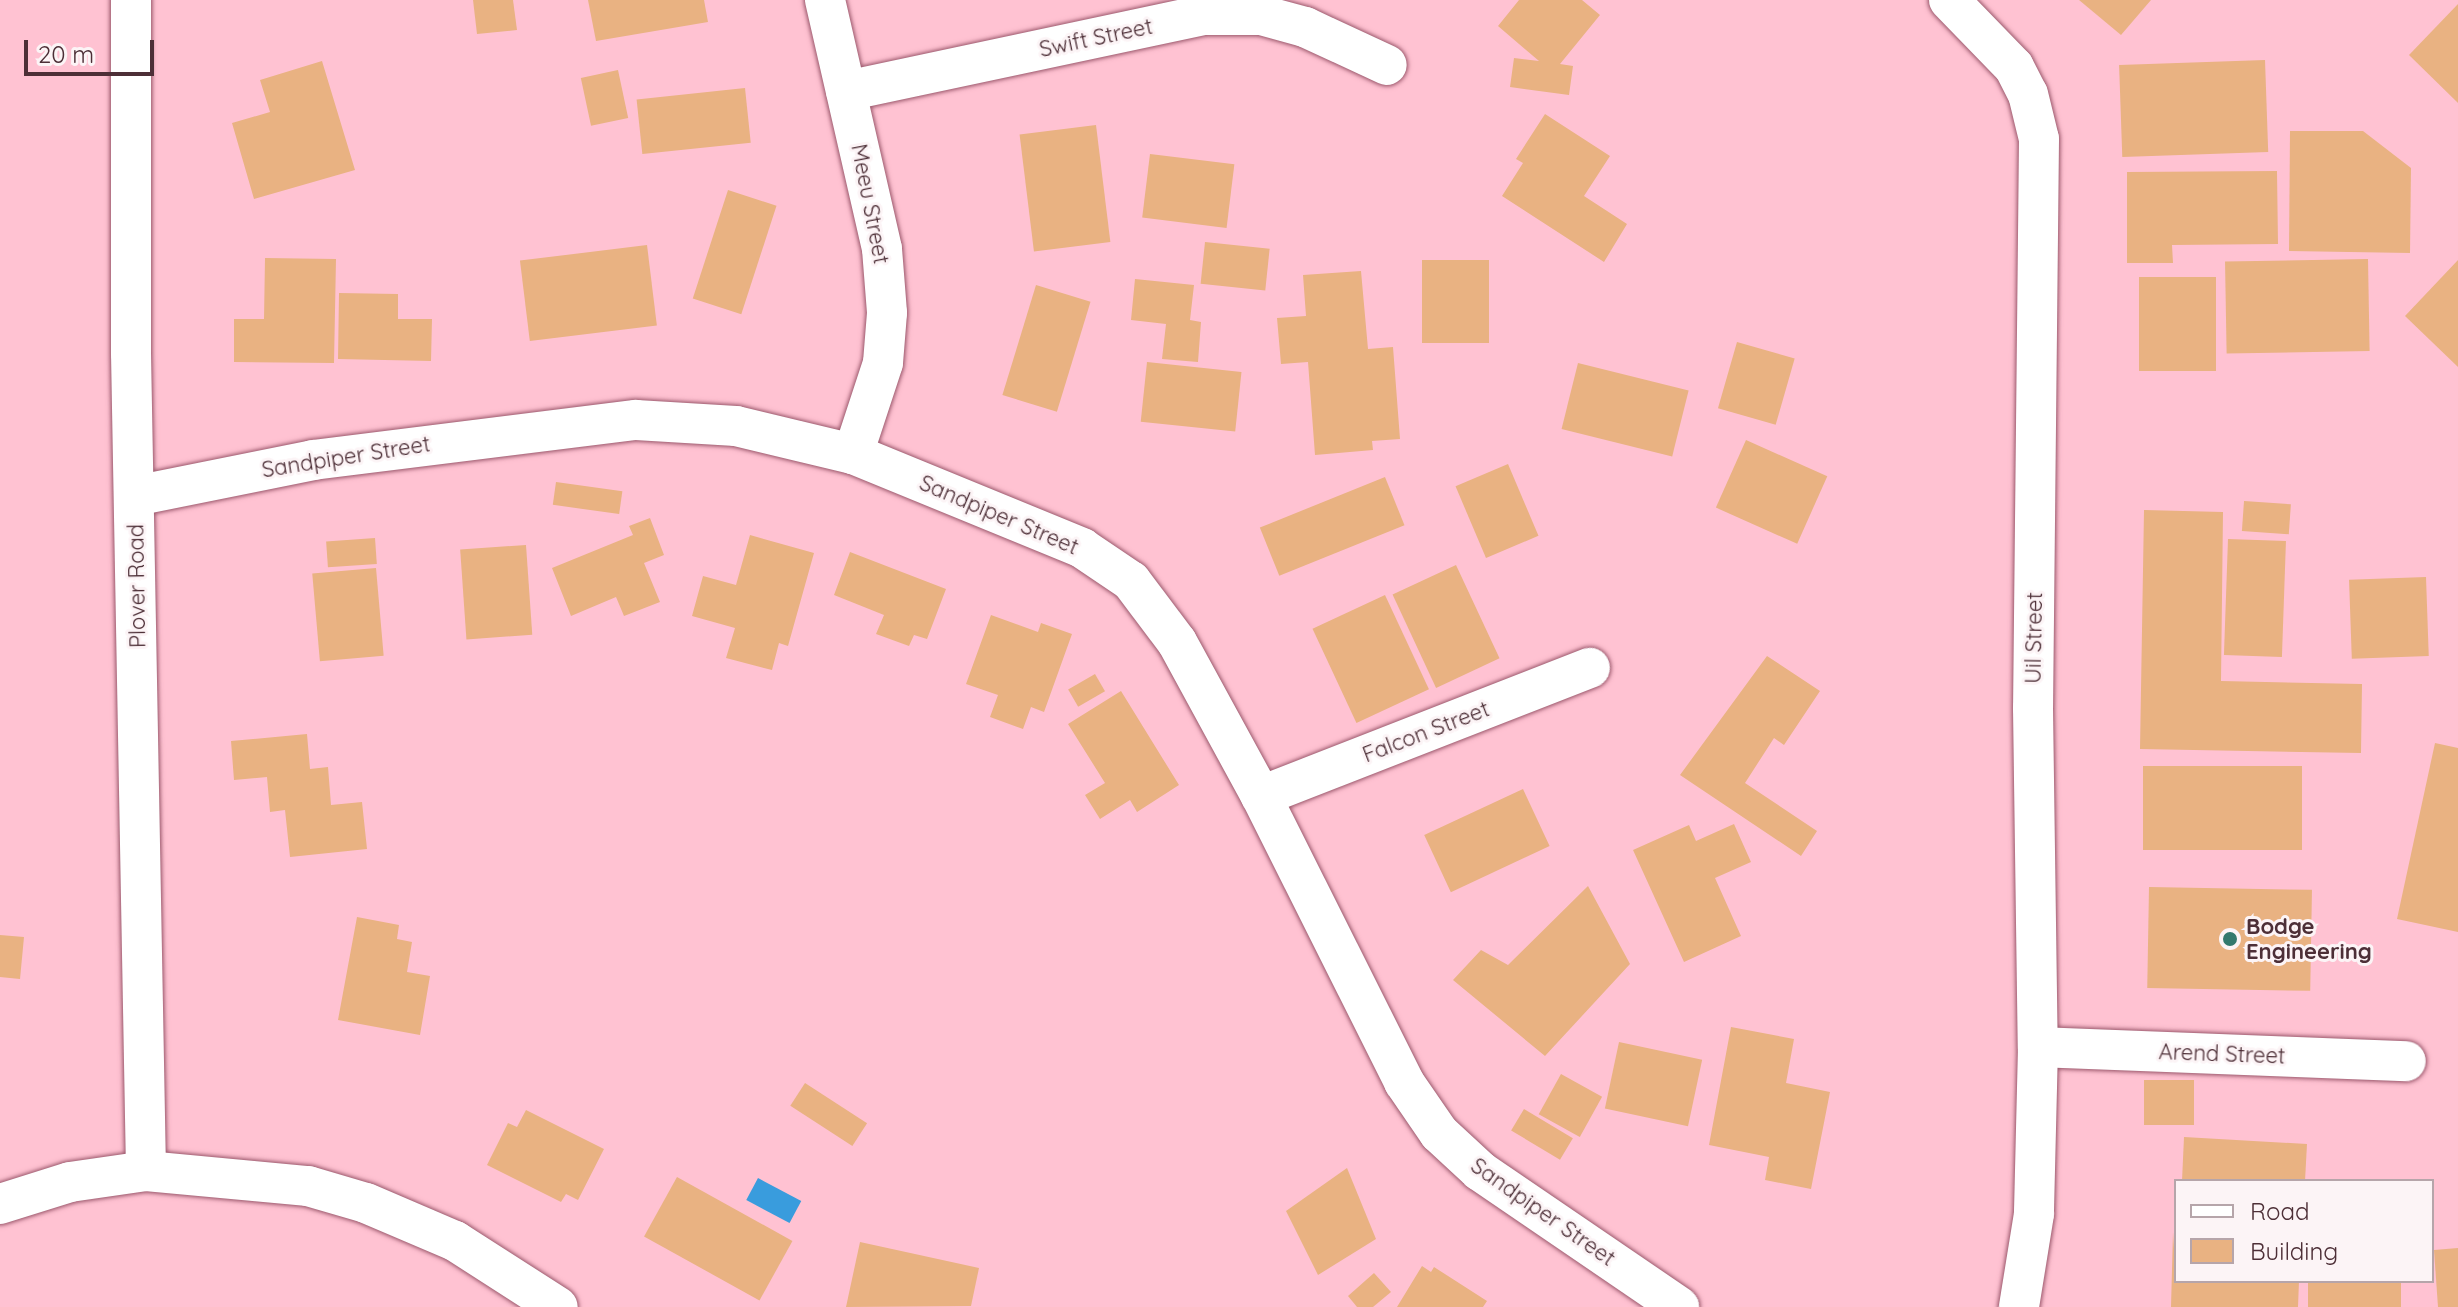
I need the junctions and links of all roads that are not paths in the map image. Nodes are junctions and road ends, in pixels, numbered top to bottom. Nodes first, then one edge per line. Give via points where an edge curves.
1 (131, 0) edge
2 (825, 0) edge
3 (1949, 0) edge
4 (1387, 65) dead end
5 (846, 91) junction
6 (853, 454) junction
7 (135, 496) junction
8 (1590, 668) dead end
9 (1261, 796) junction
10 (2038, 1047) junction
11 (2406, 1061) dead end
12 (146, 1171) junction
13 (0, 1204) edge
14 (558, 1307) edge
15 (1679, 1307) edge
16 (2019, 1307) edge

1 - 7 street, Plover Road
2 - 5 street, Meeu Street
3 - 10 street, Uil Street via 2014,67 2028,94 2039,139 2033,708
4 - 5 street, Swift Street via 1305,27 1261,15 1204,15
5 - 6 street, Meeu Street via 882,249 887,313 883,363
6 - 7 street, Sandpiper Street via 736,426 636,420 313,460
6 - 9 street, Sandpiper Street via 1082,548 1131,581 1177,642
7 - 12 street, Plover Road
8 - 9 street, Falcon Street
9 - 15 street, Sandpiper Street via 1404,1082 1439,1133 1480,1171
10 - 11 street, Arend Street
10 - 16 street, Uil Street via 2034,1214
12 - 13 street via 70,1182
12 - 14 street via 308,1186 366,1203 455,1241

